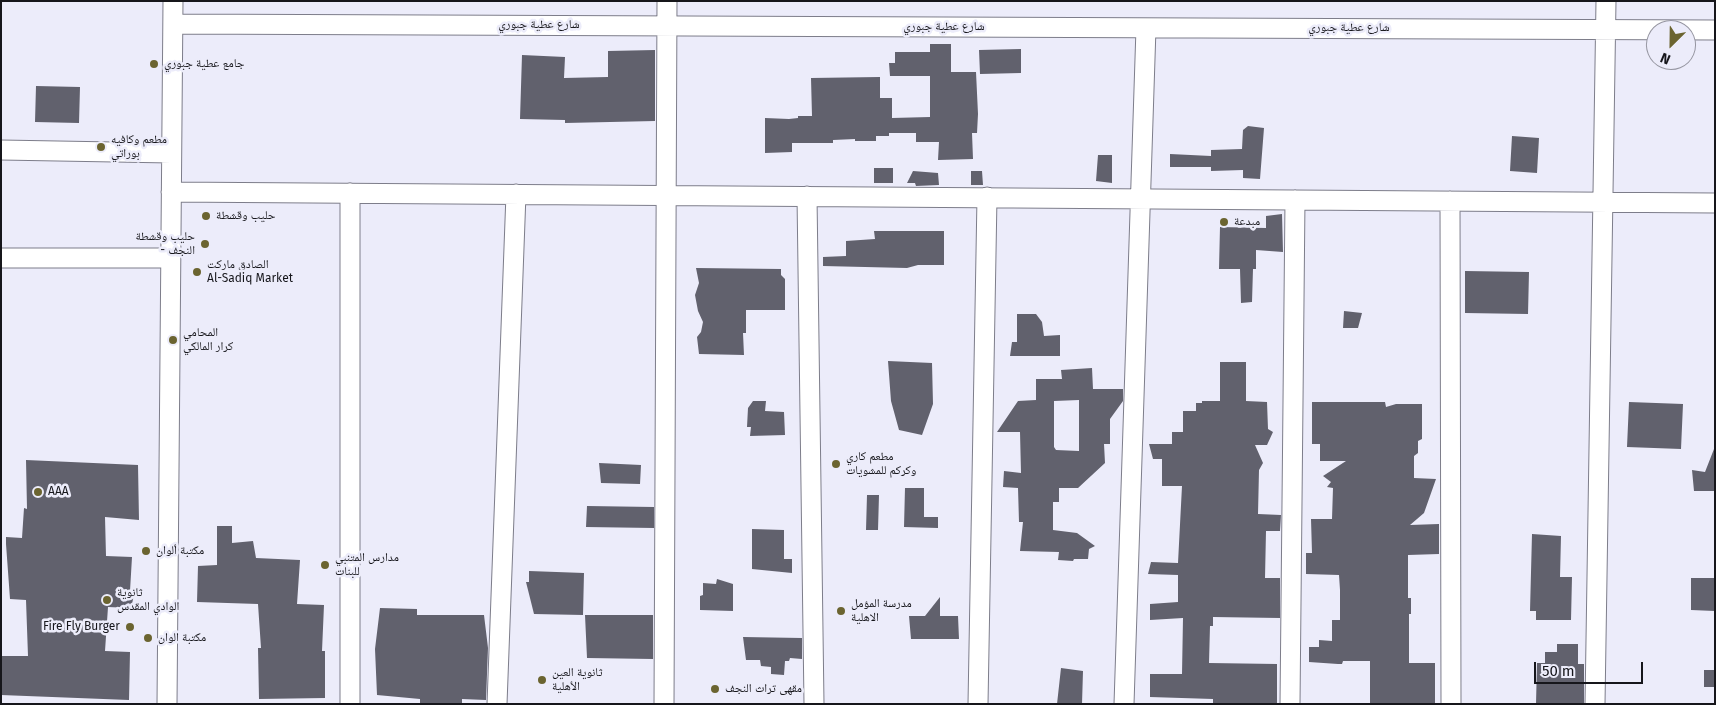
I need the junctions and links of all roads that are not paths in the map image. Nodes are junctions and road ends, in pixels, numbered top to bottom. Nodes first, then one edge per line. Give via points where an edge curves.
1 (173, 1) edge
2 (666, 1) edge
3 (1606, 1) edge
4 (173, 24) junction
5 (666, 26) junction
6 (1146, 28) junction
7 (1606, 30) junction
8 (1715, 30) edge
9 (1, 150) edge
10 (172, 153) junction
11 (171, 192) junction
12 (350, 193) junction
13 (516, 194) junction
14 (667, 195) junction
15 (807, 196) junction
16 (987, 197) junction
17 (1142, 199) junction
18 (1296, 200) junction
19 (1450, 201) junction
20 (1603, 202) junction
21 (1715, 203) edge
22 (1, 258) edge
23 (170, 258) junction
24 (167, 704) edge
25 (350, 704) edge
26 (497, 704) edge
27 (664, 704) edge
28 (814, 704) edge
29 (978, 704) edge
30 (1124, 704) edge
31 (1290, 704) edge
32 (1451, 704) edge
33 (1595, 704) edge

1 - 4 street
2 - 5 street
3 - 7 street
4 - 5 street, شارع عطية جبوري
4 - 10 street
5 - 6 street, شارع عطية جبوري
5 - 14 street
6 - 7 street, شارع عطية جبوري
6 - 17 street
7 - 8 street, شارع عطية جبوري
7 - 20 street
9 - 10 street
10 - 11 street
11 - 12 street
11 - 23 street
12 - 13 street
12 - 25 street
13 - 14 street
13 - 26 street
14 - 15 street
14 - 27 street
15 - 16 street
15 - 28 street
16 - 17 street
16 - 29 street
17 - 18 street
17 - 30 street
18 - 19 street
18 - 31 street
19 - 20 street
19 - 32 street
20 - 21 street
20 - 33 street
22 - 23 street
23 - 24 street

